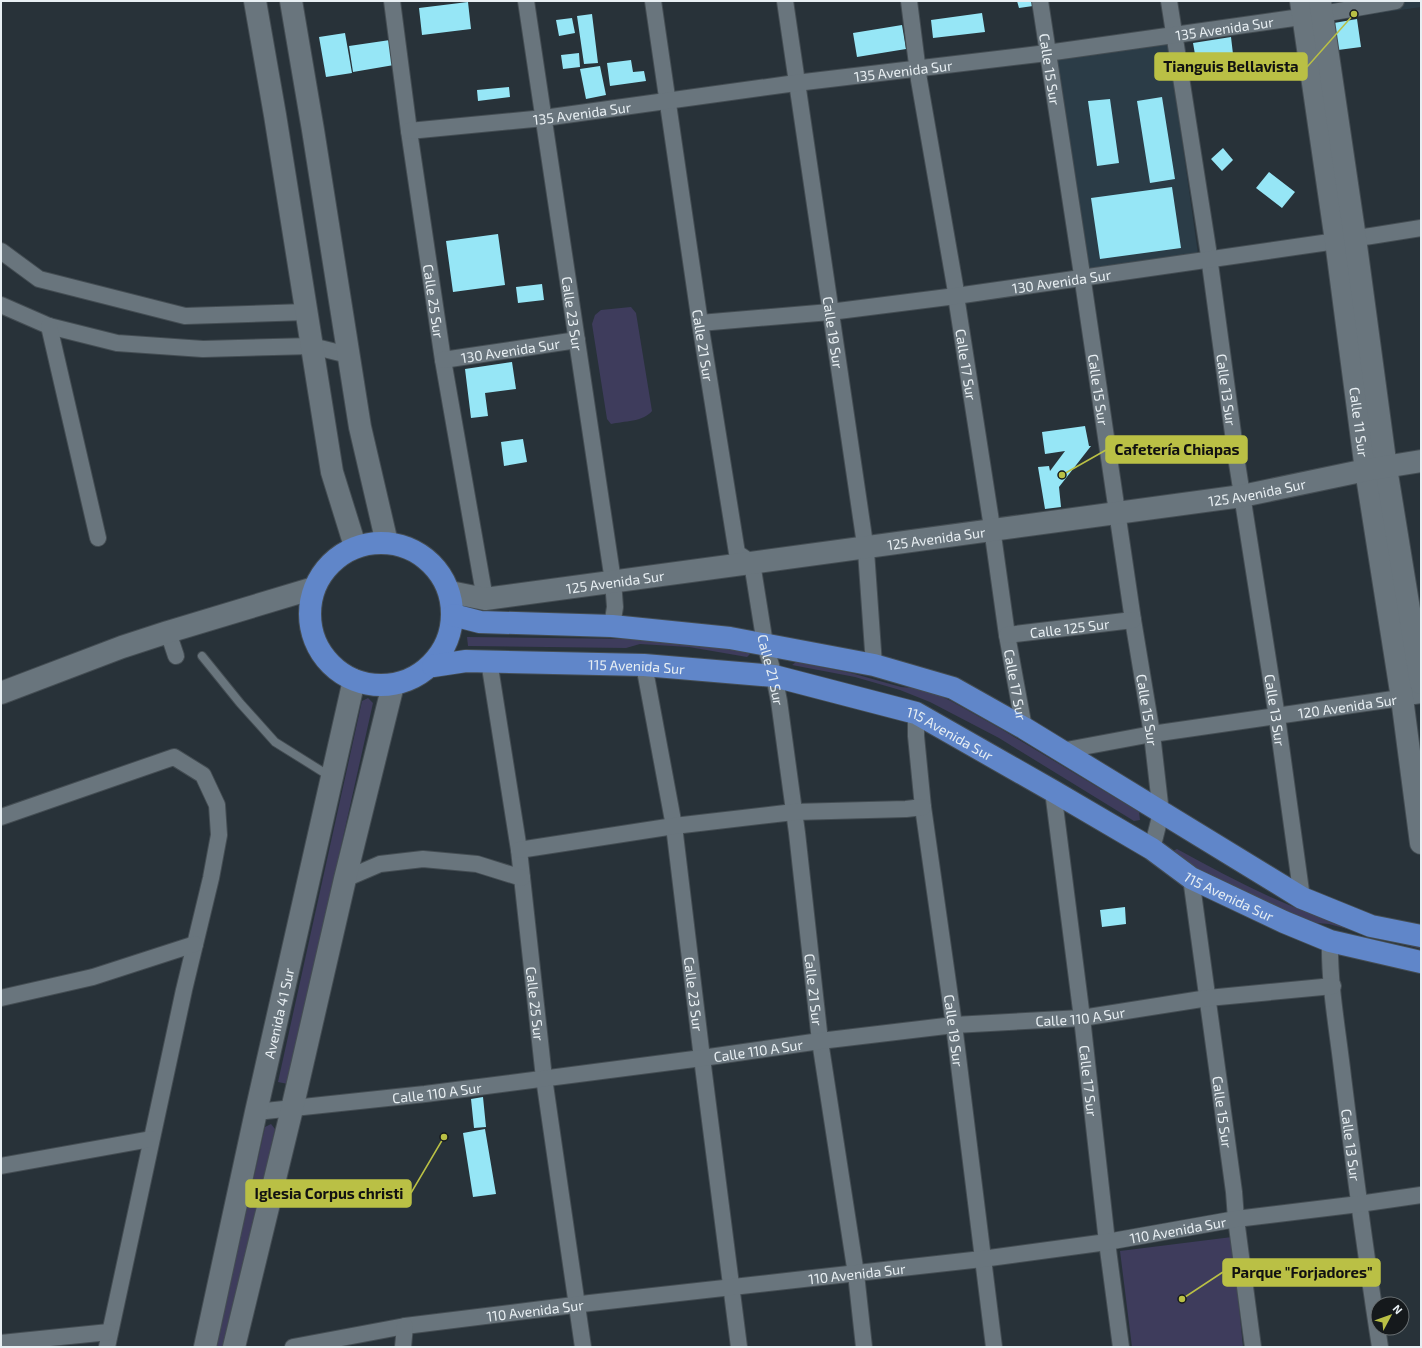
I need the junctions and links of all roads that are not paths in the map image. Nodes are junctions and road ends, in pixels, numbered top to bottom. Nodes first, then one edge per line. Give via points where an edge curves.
1 (255, 1) edge
2 (291, 1) edge
3 (392, 1) edge
4 (526, 1) edge
5 (653, 1) edge
6 (785, 1) edge
7 (909, 1) edge
8 (1040, 1) edge
9 (1168, 1) edge
10 (1396, 1) edge
11 (1311, 8) edge
12 (1173, 35) junction
13 (1047, 53) junction
14 (918, 68) junction
15 (796, 83) junction
16 (668, 101) junction
17 (544, 118) junction
18 (409, 131) junction
19 (1421, 228) edge
20 (1346, 240) junction
21 (1, 251) edge
22 (1210, 259) junction
23 (1082, 278) junction
24 (956, 296) junction
25 (1, 305) edge
26 (306, 312) junction
27 (830, 312) junction
28 (700, 323) junction
29 (50, 326) junction
30 (577, 340) junction
31 (312, 346) junction
32 (348, 355) junction
33 (444, 360) junction
34 (1421, 461) edge
35 (1376, 469) junction
36 (1242, 496) junction
37 (1117, 513) junction
38 (993, 531) junction
39 (98, 538) dead end
40 (387, 543) junction
41 (355, 546) junction
42 (865, 547) junction
43 (752, 563) junction
44 (613, 581) junction
45 (314, 588) junction
46 (450, 592) junction
47 (485, 599) junction
48 (453, 615) junction
49 (1133, 620) junction
50 (612, 626) junction
51 (168, 632) junction
52 (1007, 634) junction
53 (764, 644) junction
54 (176, 656) dead end
55 (202, 656) dead end
56 (489, 661) junction
57 (644, 665) junction
58 (874, 665) junction
59 (433, 666) junction
60 (774, 676) junction
61 (354, 680) junction
62 (1421, 683) edge
63 (393, 685) junction
64 (1, 693) edge
65 (1411, 696) edge
66 (916, 714) junction
67 (1277, 717) junction
68 (1024, 728) junction
69 (1152, 734) junction
70 (1061, 751) junction
71 (332, 778) junction
72 (1052, 791) junction
73 (923, 807) junction
74 (794, 812) junction
75 (1161, 813) junction
76 (1, 817) edge
77 (674, 826) junction
78 (1421, 843) edge
79 (1152, 849) junction
80 (518, 850) junction
81 (522, 878) junction
82 (1191, 878) junction
83 (345, 879) junction
84 (1302, 898) junction
85 (1421, 936) edge
86 (1330, 941) junction
87 (195, 944) junction
88 (1421, 962) edge
89 (1333, 986) junction
90 (1, 998) edge
91 (1208, 998) junction
92 (1082, 1018) junction
93 (954, 1025) junction
94 (820, 1041) junction
95 (702, 1058) junction
96 (544, 1078) junction
97 (292, 1109) junction
98 (256, 1112) junction
99 (151, 1139) junction
100 (1, 1166) edge
101 (1421, 1195) edge
102 (1359, 1204) junction
103 (1236, 1219) junction
104 (1108, 1242) junction
105 (982, 1260) junction
106 (856, 1274) junction
107 (731, 1288) junction
108 (576, 1305) junction
109 (405, 1326) junction
110 (108, 1340) edge
111 (1, 1343) edge
112 (205, 1347) edge
113 (234, 1347) edge
114 (292, 1347) edge
115 (404, 1347) edge
116 (583, 1347) edge
117 (739, 1347) edge
118 (864, 1347) edge
119 (994, 1347) edge
120 (1121, 1347) edge
121 (1253, 1347) edge
122 (1380, 1347) edge

1 - 26 main road
2 - 32 main road
3 - 18 street, Calle 25 Sur
4 - 17 street, Calle 23 Sur
5 - 16 street, Calle 21 Sur
6 - 15 street, Calle 19 Sur
7 - 14 street, Calle 17 Sur
8 - 13 street, Calle 15 Sur
9 - 12 street, Calle 13 Sur
10 - 11 street, 135 Avenida Sur
11 - 12 street, 135 Avenida Sur
11 - 20 main road, Calle 11 Sur
12 - 13 street, 135 Avenida Sur
12 - 22 street, Calle 13 Sur
13 - 14 street, 135 Avenida Sur
13 - 23 street, Calle 15 Sur
14 - 15 street, 135 Avenida Sur
14 - 24 street, Calle 17 Sur
15 - 16 street, 135 Avenida Sur
15 - 27 street, Calle 19 Sur
16 - 17 street, 135 Avenida Sur
16 - 28 street, Calle 21 Sur
17 - 18 street, 135 Avenida Sur
17 - 30 street, Calle 23 Sur
18 - 33 street, Calle 25 Sur
19 - 20 street, 130 Avenida Sur
20 - 22 street, 130 Avenida Sur
20 - 35 main road, Calle 11 Sur
21 - 26 street via 38,279 185,316
22 - 23 street, 130 Avenida Sur
22 - 36 street, Calle 13 Sur
23 - 24 street, 130 Avenida Sur
23 - 37 street, Calle 15 Sur
24 - 27 street, 130 Avenida Sur
24 - 38 street, Calle 17 Sur
25 - 29 street
26 - 31 main road
27 - 28 street, 130 Avenida Sur
27 - 42 street, Calle 19 Sur
28 - 43 street, Calle 21 Sur via 737,553
29 - 31 street via 117,343 203,349
29 - 39 street
30 - 33 street, 130 Avenida Sur
30 - 44 street, Calle 23 Sur
31 - 32 street
31 - 41 main road via 332,472
32 - 40 main road via 360,427
33 - 47 street, Calle 25 Sur
34 - 35 main road, 125 Avenida Sur
35 - 36 main road, 125 Avenida Sur
35 - 62 main road, Calle 11 Sur
35 - 65 main road, Calle 11 Sur
36 - 37 main road, 125 Avenida Sur
36 - 67 street, Calle 13 Sur
37 - 38 main road, 125 Avenida Sur
37 - 49 street, Calle 15 Sur
38 - 42 main road, 125 Avenida Sur
38 - 52 street, Calle 17 Sur
40 - 41 main road
40 - 46 main road via 397,544 419,553 436,568
41 - 45 main road via 341,554 325,569
42 - 43 main road, 125 Avenida Sur
42 - 58 street, Calle 19 Sur
43 - 44 main road, 125 Avenida Sur
43 - 53 street, Calle 21 Sur
44 - 47 main road, 125 Avenida Sur
44 - 50 street, Calle 23 Sur via 615,607
45 - 51 main road
45 - 61 main road via 309,612 313,638 326,661
46 - 47 main road, 125 Avenida Sur
46 - 48 main road
48 - 50 main road via 480,622
48 - 59 main road via 452,628 444,650
49 - 52 street, Calle 125 Sur
49 - 69 street, Calle 15 Sur
50 - 53 main road
51 - 54 street
51 - 64 main road
52 - 68 street, Calle 17 Sur
53 - 58 main road
53 - 60 street, Calle 21 Sur
55 - 71 lane via 276,742
56 - 57 main road, 115 Avenida Sur
56 - 59 main road, 115 Avenida Sur via 466,661
56 - 80 street, Calle 25 Sur
57 - 60 main road, 115 Avenida Sur
57 - 77 street, Calle 23 Sur
58 - 68 main road via 953,688
59 - 63 main road via 415,678
60 - 66 main road, 115 Avenida Sur
60 - 74 street, Calle 21 Sur
61 - 63 main road via 381,686
61 - 71 main road, Avenida 41 Sur
63 - 83 main road
65 - 67 street, 120 Avenida Sur
65 - 78 main road, Calle 11 Sur
66 - 72 main road, 115 Avenida Sur
66 - 73 street, Calle 19 Sur
67 - 69 street, 120 Avenida Sur
67 - 84 street, Calle 13 Sur
68 - 70 main road
69 - 70 street, 120 Avenida Sur
69 - 75 street, Calle 15 Sur
70 - 75 main road
71 - 98 main road, Avenida 41 Sur
72 - 79 main road, 115 Avenida Sur
72 - 92 street, Calle 17 Sur
73 - 74 street
73 - 93 street, Calle 19 Sur
74 - 77 street
74 - 94 street, Calle 21 Sur
75 - 79 street, Calle 15 Sur
75 - 84 main road
76 - 87 street via 174,757 203,775 217,805 219,836
77 - 80 street
77 - 95 street, Calle 23 Sur
79 - 82 main road, 115 Avenida Sur
80 - 81 street, Calle 25 Sur
81 - 83 street via 477,864 423,859 380,864
81 - 96 street, Calle 25 Sur
82 - 86 main road, 115 Avenida Sur
82 - 91 street, Calle 15 Sur
83 - 97 main road
84 - 85 main road via 1371,926
86 - 88 main road, 115 Avenida Sur
86 - 89 street, Calle 13 Sur
87 - 90 street via 93,977
87 - 99 street
89 - 91 street, Calle 110 A Sur
89 - 102 street, Calle 13 Sur
91 - 92 street, Calle 110 A Sur
91 - 103 street, Calle 15 Sur
92 - 93 street, Calle 110 A Sur
92 - 104 street, Calle 17 Sur
93 - 94 street, Calle 110 A Sur
93 - 105 street, Calle 19 Sur
94 - 95 street, Calle 110 A Sur
94 - 106 street, Calle 21 Sur
95 - 96 street, Calle 110 A Sur
95 - 107 street, Calle 23 Sur
96 - 97 street, Calle 110 A Sur
96 - 108 street, Calle 25 Sur
97 - 98 street, Calle 110 A Sur
97 - 113 main road
98 - 112 main road, Avenida 41 Sur
99 - 100 street
99 - 110 street
101 - 102 street, 110 Avenida Sur
102 - 103 street, 110 Avenida Sur
102 - 122 street, Calle 13 Sur
103 - 104 street, 110 Avenida Sur
103 - 121 street, Calle 15 Sur
104 - 105 street, 110 Avenida Sur
104 - 120 street, Calle 17 Sur
105 - 106 street, 110 Avenida Sur
105 - 119 street, Calle 19 Sur
106 - 107 street, 110 Avenida Sur
106 - 118 street, Calle 21 Sur
107 - 108 street, 110 Avenida Sur
107 - 117 street, Calle 23 Sur
108 - 109 street, 110 Avenida Sur
108 - 116 street, Calle 25 Sur
109 - 114 street, 110 Avenida Sur
109 - 115 street
110 - 111 street

